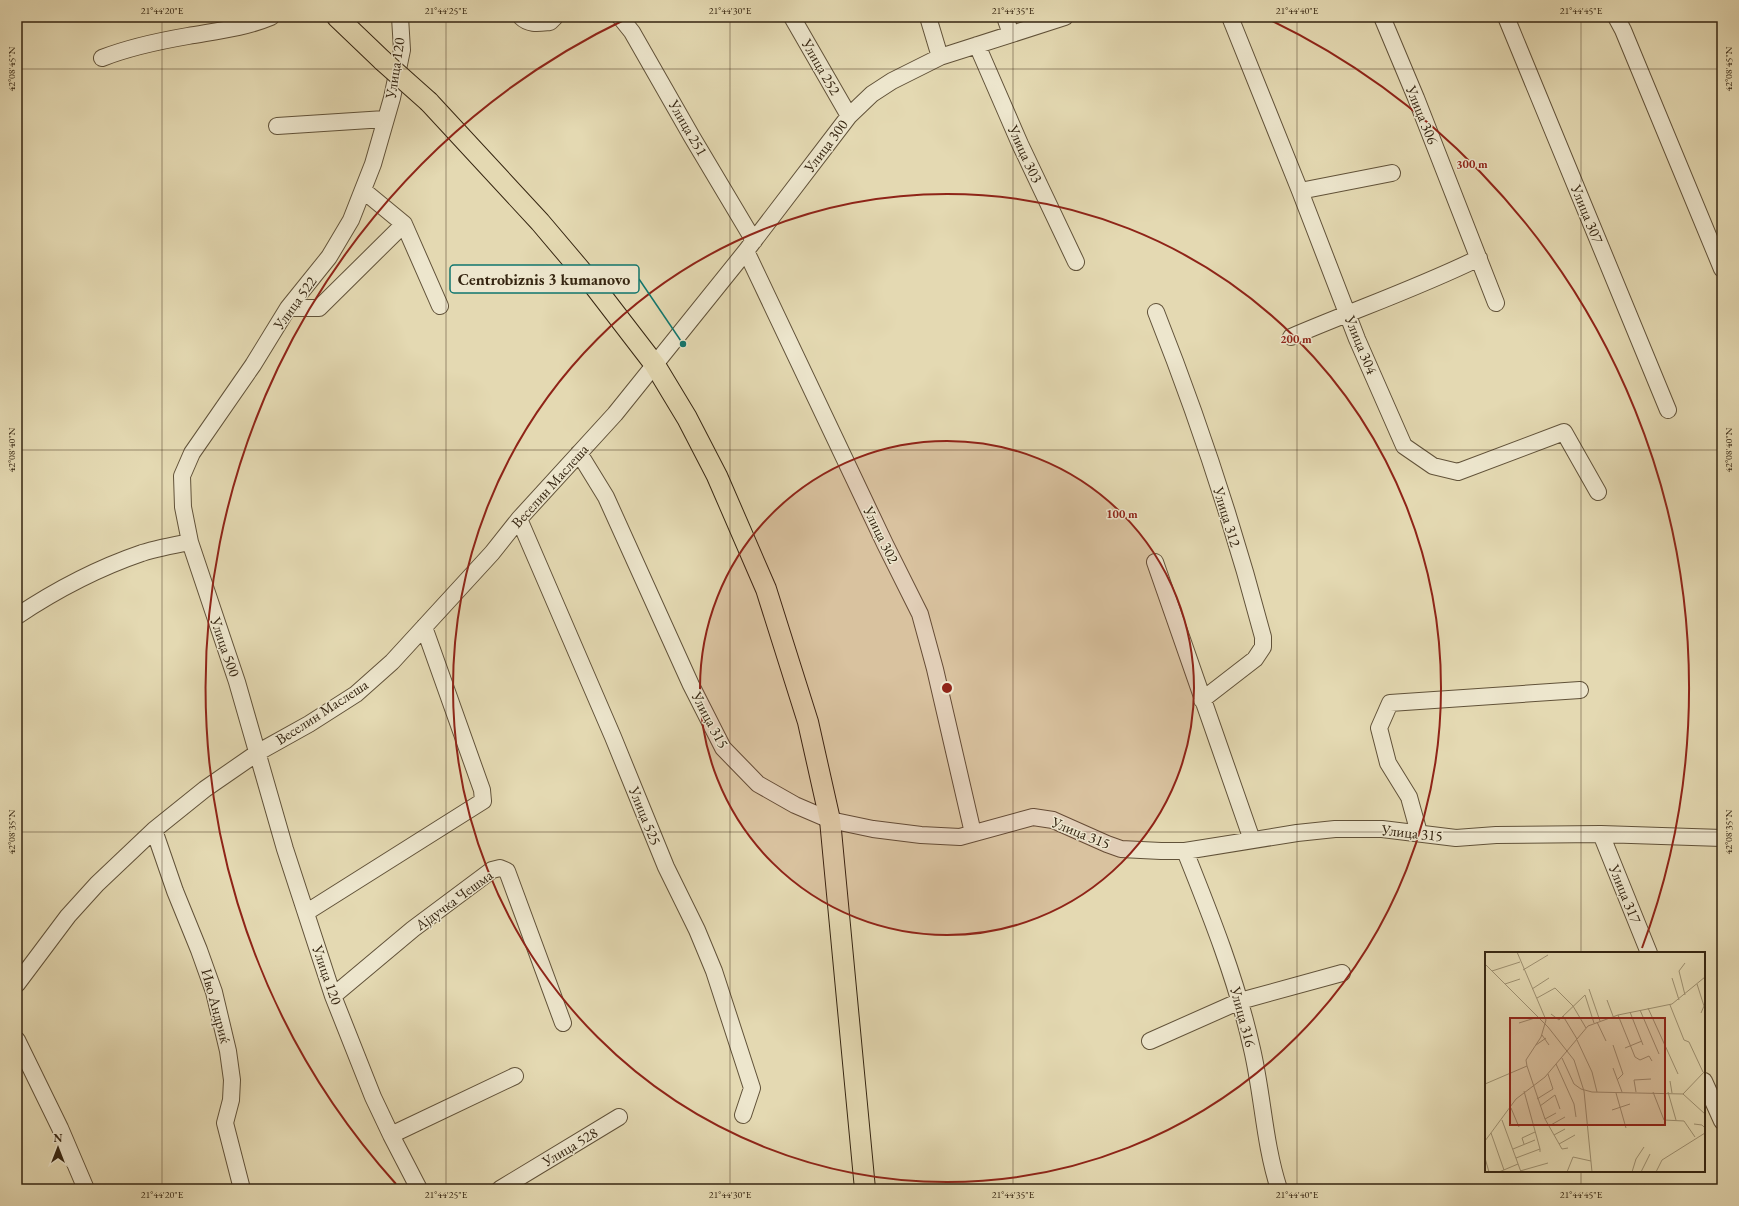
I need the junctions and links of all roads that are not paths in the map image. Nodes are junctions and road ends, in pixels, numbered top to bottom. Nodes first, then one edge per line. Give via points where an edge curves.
1 (271, 17) edge
2 (337, 17) edge
3 (400, 17) edge
4 (521, 17) edge
5 (555, 17) edge
6 (620, 17) edge
7 (792, 17) edge
8 (928, 17) edge
9 (1005, 17) edge
10 (1064, 17) edge
11 (1230, 17) edge
12 (1382, 17) edge
13 (1506, 17) edge
14 (1616, 17) edge
15 (1011, 34) junction
16 (977, 45) junction
17 (940, 57) junction
18 (102, 58) dead end
19 (849, 116) junction
20 (385, 119) junction
21 (276, 126) dead end
22 (1392, 173) dead end
23 (364, 191) junction
24 (1300, 191) junction
25 (404, 224) junction
26 (750, 246) junction
27 (1479, 258) junction
28 (1076, 262) dead end
29 (1722, 269) edge
30 (1496, 303) dead end
31 (440, 306) dead end
32 (288, 308) junction
33 (1156, 312) dead end
34 (1347, 313) junction
35 (1291, 337) dead end
36 (655, 365) junction
37 (1668, 410) dead end
38 (579, 453) junction
39 (1598, 492) dead end
40 (519, 519) junction
41 (190, 542) junction
42 (1155, 562) dead end
43 (17, 616) edge
44 (424, 626) junction
45 (1580, 690) dead end
46 (1202, 700) junction
47 (258, 753) junction
48 (830, 820) junction
49 (154, 830) junction
50 (973, 833) junction
51 (1419, 833) junction
52 (1601, 834) junction
53 (1722, 838) edge
54 (1252, 840) junction
55 (1185, 851) junction
56 (306, 912) junction
57 (1649, 952) edge
58 (1342, 973) dead end
59 (17, 984) edge
60 (333, 996) junction
61 (1240, 1001) junction
62 (563, 1023) dead end
63 (17, 1040) edge
64 (1150, 1041) dead end
65 (515, 1076) dead end
66 (1705, 1083) edge
67 (743, 1115) dead end
68 (619, 1117) dead end
69 (1722, 1121) edge
70 (390, 1135) junction
71 (86, 1189) edge
72 (242, 1189) edge
73 (419, 1189) edge
74 (500, 1189) edge
75 (865, 1189) edge
76 (1279, 1189) edge

1 - 18 street via 225,30 122,50
2 - 36 main road, bridge via 429,102 540,222 595,287
3 - 20 street, Улица 120 via 402,50
4 - 5 street via 533,23 550,22
6 - 26 street, Улица 251 via 632,32 692,137
7 - 19 street, Улица 252
8 - 17 street
9 - 15 street
10 - 15 street, Улица 300
11 - 24 street, Улица 304
12 - 27 street, Улица 306
13 - 37 street, Улица 307
14 - 29 street
15 - 16 street, Улица 300
16 - 17 street, Улица 300
16 - 28 street, Улица 303
17 - 19 street, Улица 300 via 892,81 872,94
19 - 26 street, Улица 300
20 - 21 street
20 - 23 street, Улица 522
22 - 24 street
23 - 25 street
23 - 32 street, Улица 522 via 352,220 329,257
24 - 34 street, Улица 304
25 - 31 street
25 - 32 street via 319,308
26 - 36 street, Улица 300
26 - 50 street, Улица 302 via 885,544 920,614 936,668
27 - 30 street, Улица 306
27 - 34 street via 1436,279
32 - 41 street, Улица 522 via 253,365 192,453 182,476 183,507
33 - 46 street, Улица 312 via 1192,404 1263,637 1263,647 1255,659
34 - 35 street
34 - 39 street, Улица 304 via 1404,446 1433,466 1458,472 1564,432
36 - 38 street, Веселин Маслеша via 616,414
36 - 48 main road via 687,418 717,476 766,589 808,722
38 - 40 street, Веселин Маслеша
38 - 48 street, Улица 315 via 606,498 722,748 758,784 795,805
40 - 44 street, Веселин Маслеша via 492,553
40 - 67 street, Улица 525 via 666,867 714,971 752,1088
41 - 43 street via 142,553 86,576
41 - 47 street, Улица 500
42 - 46 street
44 - 47 street, Веселин Маслеша via 392,662 356,694
44 - 56 street via 484,801
45 - 51 street via 1390,703 1379,728 1388,763 1409,797
46 - 54 street
47 - 49 street, Веселин Маслеша via 205,789
47 - 56 street, Улица 120
48 - 50 street, Улица 315 via 921,835 960,837
48 - 75 main road
49 - 59 street, Веселин Маслеша via 97,884 68,916
49 - 72 street, Иво Андриќ via 214,992 232,1080 231,1100 225,1123
50 - 55 street, Улица 315 via 1032,816 1053,820 1121,849
51 - 52 street, Улица 315 via 1456,838
51 - 54 street, Улица 315 via 1382,829 1335,829
52 - 53 street, Улица 315
52 - 57 street, Улица 317
54 - 55 street, Улица 315
55 - 61 street, Улица 316 via 1219,936
56 - 60 street, Улица 120
58 - 61 street
60 - 62 street, Ајдучка Чешма via 413,929 492,870 500,868 507,871
60 - 70 street, Улица 120
61 - 64 street
61 - 76 street, Улица 316 via 1253,1051 1271,1161
63 - 71 street via 60,1128
65 - 70 street
66 - 69 street
68 - 74 street, Улица 528
70 - 73 street, Улица 120

